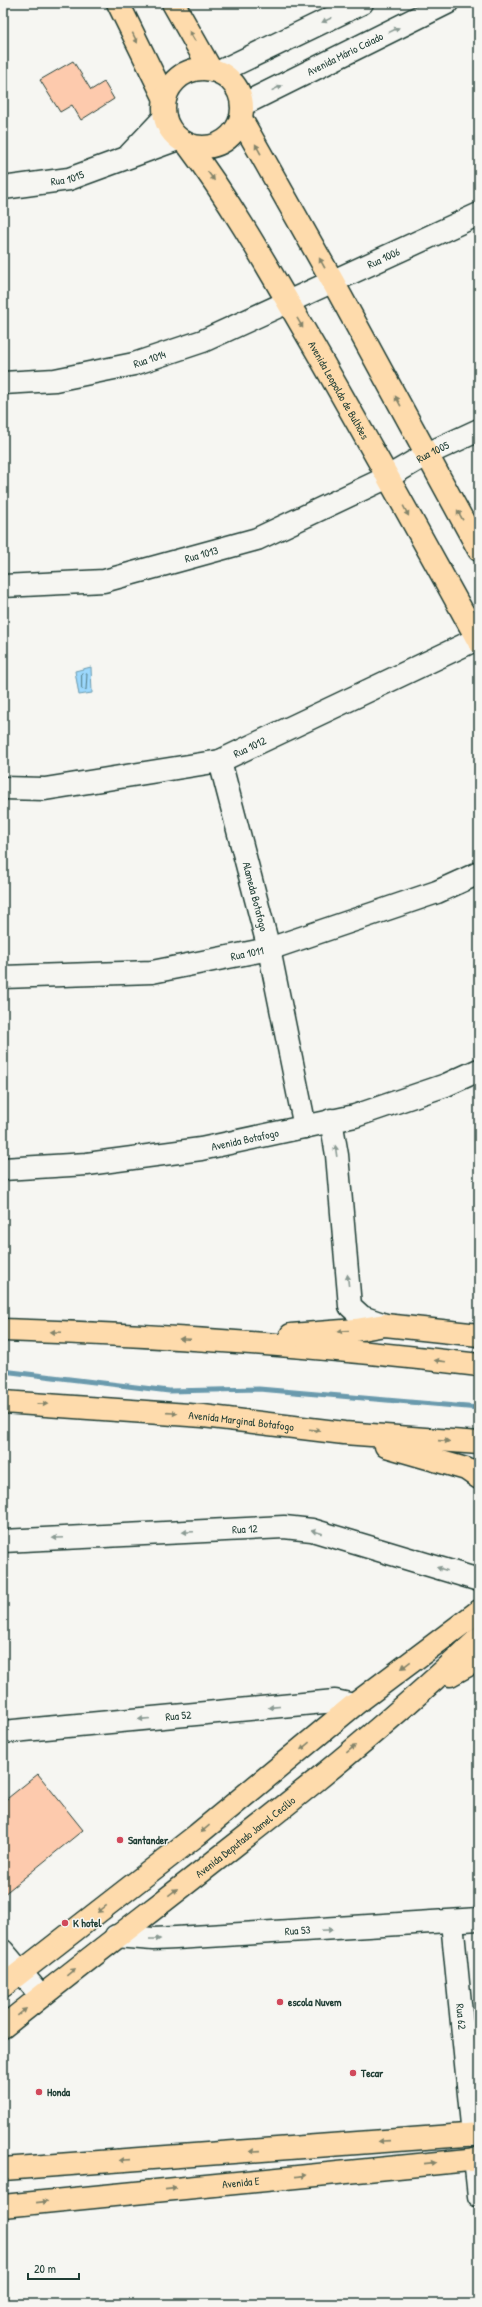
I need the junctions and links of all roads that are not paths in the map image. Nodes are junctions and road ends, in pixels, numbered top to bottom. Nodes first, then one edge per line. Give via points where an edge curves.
1 (118, 3) edge
2 (173, 3) edge
3 (362, 3) edge
4 (447, 3) edge
5 (215, 71) junction
6 (165, 108) junction
7 (242, 112) junction
8 (183, 142) junction
9 (128, 156) junction
10 (3, 188) edge
11 (479, 214) edge
12 (333, 282) junction
13 (287, 301) junction
14 (3, 383) edge
15 (479, 430) edge
16 (427, 454) junction
17 (388, 477) junction
18 (479, 550) edge
19 (3, 586) edge
20 (478, 640) edge
21 (220, 761) junction
22 (3, 788) edge
23 (479, 873) edge
24 (269, 949) junction
25 (3, 977) edge
26 (479, 1070) edge
27 (331, 1120) junction
28 (305, 1127) junction
29 (3, 1169) edge
30 (386, 1325) junction
31 (3, 1330) edge
32 (479, 1335) edge
33 (224, 1340) junction
34 (479, 1365) edge
35 (3, 1402) edge
36 (344, 1433) junction
37 (479, 1443) edge
38 (479, 1478) edge
39 (3, 1541) edge
40 (479, 1580) edge
41 (479, 1601) edge
42 (471, 1617) edge
43 (479, 1638) edge
44 (477, 1663) edge
45 (430, 1684) junction
46 (354, 1705) junction
47 (3, 1732) edge
48 (479, 1919) edge
49 (452, 1922) junction
50 (116, 1936) junction
51 (3, 1951) edge
52 (20, 1972) junction
53 (3, 1986) edge
54 (41, 1996) junction
55 (3, 2027) edge
56 (476, 2134) edge
57 (477, 2159) edge
58 (3, 2169) edge
59 (479, 2196) edge
60 (3, 2206) edge

1 -> 6 main road
5 -> 2 main road
3 -> 5 street
7 -> 4 street, Avenida Mário Caiado
5 - 6 main road via 191,71 182,75 168,90
5 - 7 main road via 235,85
6 - 8 main road via 169,129
6 - 9 street, Rua 1015
7 - 8 main road via 236,131 226,141 214,147 201,148
12 -> 7 main road
8 - 9 street, Rua 1015
8 -> 13 main road, Avenida Leopoldo de Bulhões via 217,183
9 - 10 street, Rua 1015 via 69,180
11 - 12 street, Rua 1006
12 - 13 street, Rua 1006
16 -> 12 main road
13 - 14 street, Rua 1014 via 203,341 134,364 55,380
13 -> 17 main road, Avenida Leopoldo de Bulhões
15 - 16 street, Rua 1005
16 - 17 street, Rua 1005
18 -> 16 main road
17 - 19 street, Rua 1013 via 257,539 104,581
17 -> 20 main road, Avenida Leopoldo de Bulhões
20 - 21 street, Rua 1012
21 - 22 street, Rua 1012 via 45,789
21 - 24 street, Alameda Botafogo
23 - 24 street, Rua 1011 via 436,892
24 - 25 street, Rua 1011 via 152,972
24 - 28 street, Alameda Botafogo
26 - 27 street, Avenida Botafogo via 439,1088 354,1116
27 - 28 street, Avenida Botafogo
30 -> 27 street via 362,1317 350,1306
28 - 29 street, Avenida Botafogo via 201,1149 87,1164
30 - 32 main road
30 -> 33 main road via 356,1330
33 -> 31 main road
34 -> 33 main road
35 -> 36 main road, Avenida Marginal Botafogo via 203,1416
36 -> 37 main road, Avenida Marginal Botafogo
36 - 38 main road via 466,1469
40 -> 39 street, Rua 12 via 312,1530 284,1527
41 - 42 main road
42 -> 46 main road
43 - 45 main road, Avenida Deputado Jamel Cecílio
44 - 45 main road
50 -> 45 main road, Avenida Deputado Jamel Cecílio via 260,1824
46 -> 47 street, Rua 52 via 335,1701
46 -> 52 main road via 197,1835
48 - 49 street, Rua 53
50 -> 49 street, Rua 53 via 153,1939
49 - 56 street, Rua 62
54 -> 50 main road, Avenida Deputado Jamel Cecílio
51 - 52 street
52 - 53 main road
52 - 54 street
55 -> 54 main road, Avenida Deputado Jamel Cecílio
56 -> 58 main road
57 - 59 street
60 -> 57 main road, Avenida E

